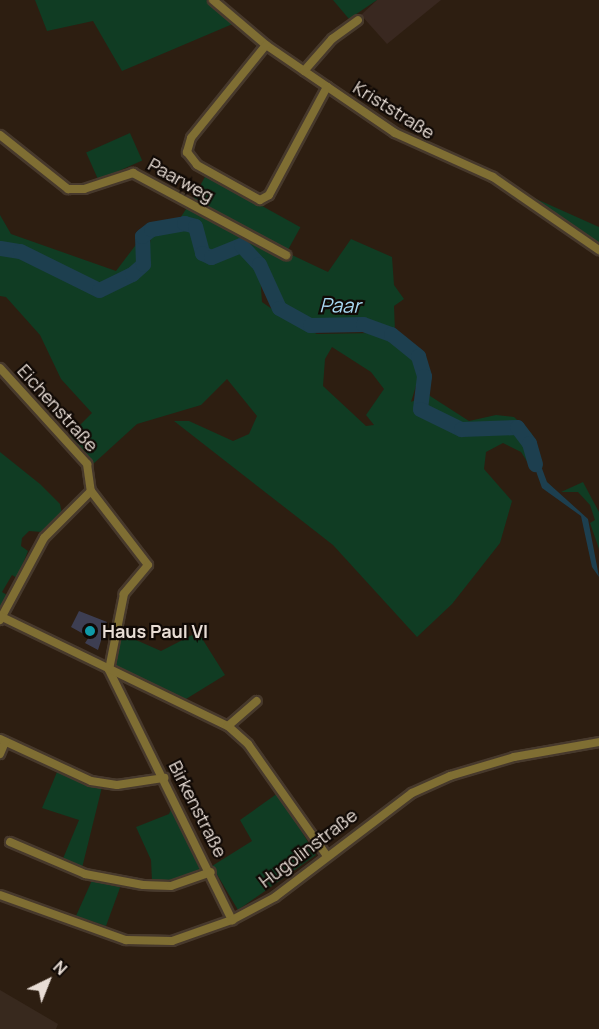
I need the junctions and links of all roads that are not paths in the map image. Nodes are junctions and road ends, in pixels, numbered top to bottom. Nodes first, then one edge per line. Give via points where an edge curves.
1 (213, 0) edge
2 (358, 20) dead end
3 (266, 45) junction
4 (304, 71) junction
5 (327, 87) junction
6 (0, 135) edge
7 (599, 250) edge
8 (286, 255) dead end
9 (0, 368) edge
10 (91, 491) junction
11 (1, 617) edge
12 (109, 670) junction
13 (256, 701) dead end
14 (228, 726) junction
15 (3, 741) edge
16 (599, 742) edge
17 (0, 754) edge
18 (164, 778) junction
19 (10, 842) dead end
20 (327, 856) junction
21 (211, 872) junction
22 (0, 895) edge
23 (232, 920) junction

1 - 3 street, Kriststraße
2 - 4 street via 332,39
3 - 4 street, Kriststraße
3 - 5 street via 191,138 187,152 197,165 260,200 269,195
4 - 5 street, Kriststraße
5 - 7 street, Kriststraße via 425,150 494,177
6 - 8 street, Paarweg via 68,189 84,189 133,173
9 - 10 street, Eichenstraße via 87,464
10 - 11 street via 44,538
10 - 12 street via 148,565 124,594
11 - 12 street
12 - 14 street
12 - 18 street, Birkenstraße
13 - 14 street
14 - 20 street via 248,744
15 - 17 street
15 - 18 street via 91,781 117,785
16 - 20 street, Hugolinstraße via 514,757 450,776 386,808
18 - 21 street, Birkenstraße
19 - 21 street via 85,874 144,885 171,886
20 - 23 street, Hugolinstraße via 275,897
21 - 23 street, Birkenstraße
22 - 23 street, Hugolinstraße via 103,933 144,943 172,941

